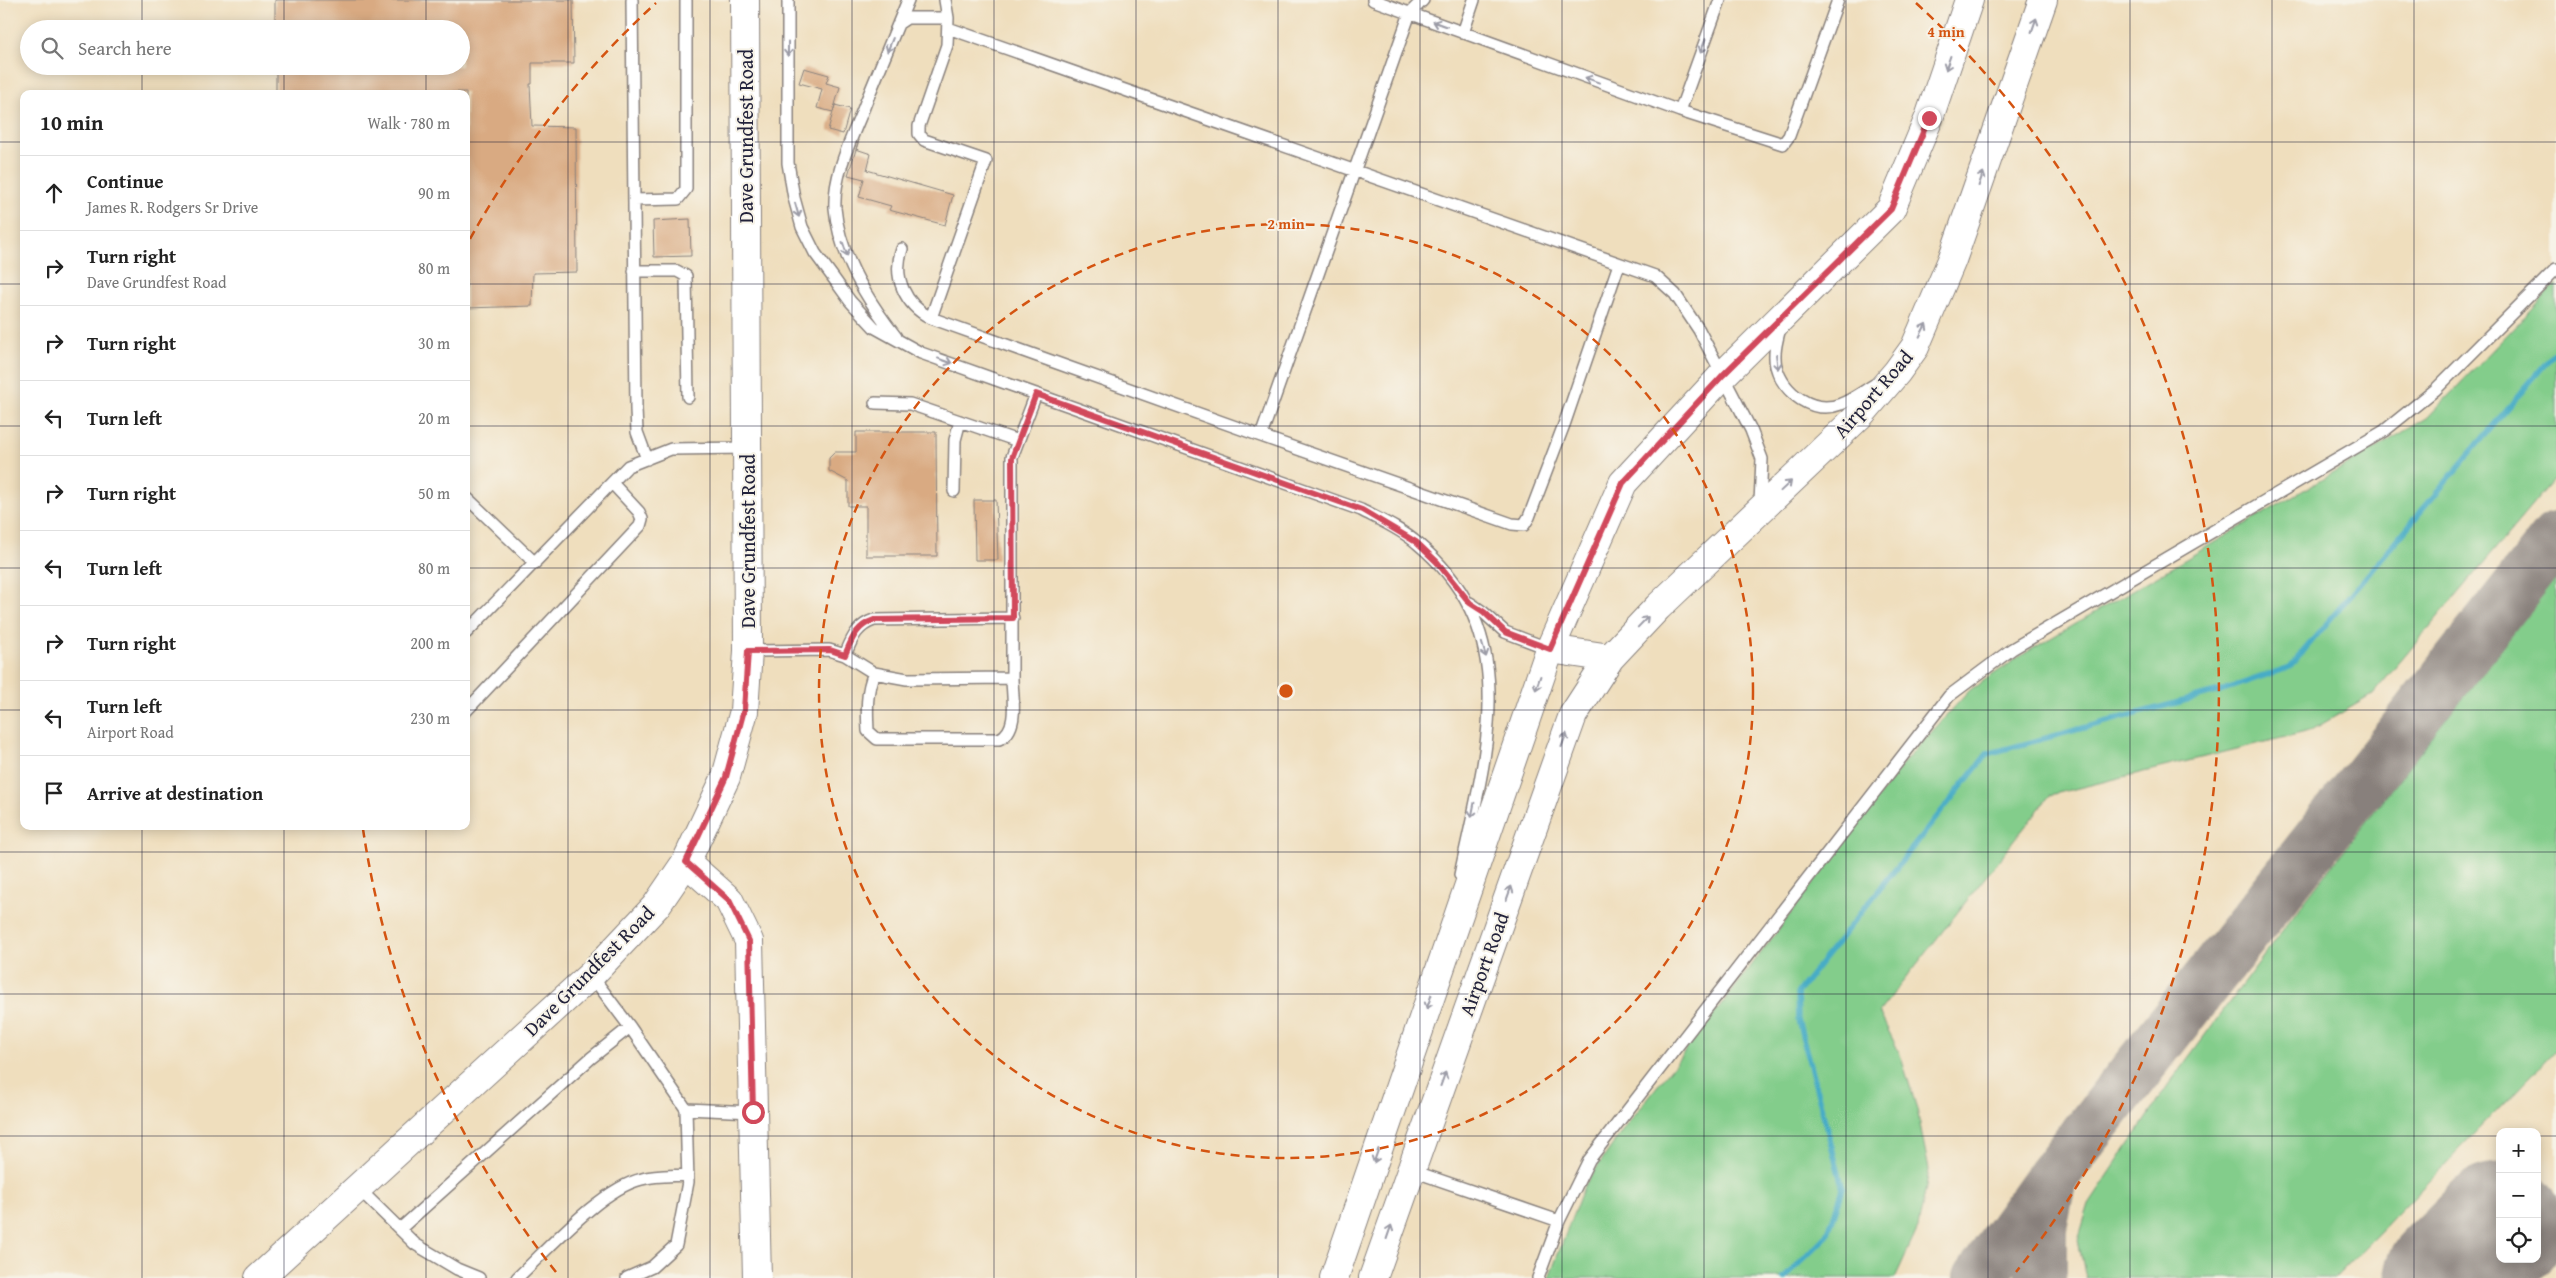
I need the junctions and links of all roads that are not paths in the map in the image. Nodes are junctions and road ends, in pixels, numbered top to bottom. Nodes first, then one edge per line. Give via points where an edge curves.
1 (632, 0) edge
2 (686, 0) edge
3 (745, 0) edge
4 (788, 0) edge
5 (908, 0) edge
6 (945, 0) edge
7 (1373, 0) edge
8 (1423, 0) edge
9 (1474, 0) edge
10 (1720, 0) edge
11 (1838, 0) edge
12 (1970, 0) edge
13 (2043, 0) edge
14 (1410, 13) junction
15 (948, 23) junction
16 (898, 24) junction
17 (1463, 33) junction
18 (1680, 111) junction
19 (1355, 171) junction
20 (634, 200) junction
21 (902, 249) dead end
22 (1619, 264) junction
23 (2556, 269) edge
24 (634, 271) junction
25 (1784, 314) junction
26 (932, 318) junction
27 (900, 342) junction
28 (1897, 372) junction
29 (1723, 375) junction
30 (1036, 394) junction
31 (688, 397) dead end
32 (875, 403) dead end
33 (960, 421) junction
34 (1261, 436) junction
35 (1018, 441) junction
36 (747, 448) junction
37 (647, 459) junction
38 (612, 483) junction
39 (954, 491) dead end
40 (470, 500) edge
41 (1758, 512) junction
42 (535, 562) junction
43 (1470, 603) junction
44 (1013, 618) junction
45 (470, 629) edge
46 (1550, 649) junction
47 (748, 651) junction
48 (845, 655) junction
49 (1610, 658) junction
50 (874, 673) junction
51 (1012, 678) junction
52 (470, 707) edge
53 (686, 862) junction
54 (592, 974) junction
55 (1438, 976) junction
56 (630, 1027) junction
57 (686, 1109) junction
58 (753, 1112) junction
59 (1410, 1170) junction
60 (688, 1175) junction
61 (358, 1188) junction
62 (1559, 1221) junction
63 (400, 1228) junction
64 (259, 1278) edge
65 (479, 1278) edge
66 (516, 1278) edge
67 (627, 1278) edge
68 (757, 1278) edge
69 (1334, 1278) edge
70 (1373, 1278) edge
71 (1538, 1278) edge

1 - 20 lane
2 - 20 lane via 686,189 678,198
3 - 36 main road, Dave Grundfest Road
4 -> 27 lane via 788,163 802,227 815,253 850,301 874,327
5 - 16 lane
6 - 15 lane
7 - 14 lane
8 - 14 lane
9 - 17 lane
10 -> 18 lane
11 - 18 lane via 1789,136 1783,144
12 -> 25 main road, Airport Road via 1929,118 1891,209
28 -> 13 main road, Airport Road via 1929,319
17 -> 14 lane
14 - 19 lane
15 - 16 lane via 907,18
15 - 19 lane
15 - 26 lane via 945,53 919,134 924,140 986,161
16 -> 27 lane via 846,155 835,207 850,261 876,311
18 -> 17 lane
19 - 22 lane
19 - 34 lane
20 - 24 lane
21 - 26 lane via 898,266 904,293 921,313
22 - 29 lane via 1655,276 1676,294
22 - 34 lane via 1565,422 1524,525 1512,524
23 - 62 lane via 2435,390 2384,431 2012,649 1949,696 1589,1160
24 - 31 lane via 677,271 686,276
24 - 37 lane via 636,418
25 -> 28 lane via 1776,346 1776,364 1780,378 1805,403 1826,407 1841,405
25 - 29 main road, Airport Road
26 - 34 lane
27 -> 30 lane
41 -> 28 main road, Airport Road via 1860,415
29 - 41 lane via 1762,459 1763,487
29 - 46 main road, Airport Road via 1623,483
30 - 35 lane
30 - 43 lane via 1362,510 1416,542
32 - 33 lane via 910,404
33 - 35 lane
33 - 39 lane via 955,440
35 - 44 lane via 1012,458
36 - 37 lane via 671,449
36 - 47 main road, Dave Grundfest Road
37 - 38 lane via 628,466
38 - 42 lane
38 - 52 lane via 640,512 640,526
40 - 42 lane
49 -> 41 main road, Airport Road via 1658,607
42 - 45 lane
43 - 46 lane via 1505,632
43 -> 55 lane via 1487,661 1490,715
44 - 48 lane via 874,620 858,629
44 - 51 lane
46 - 49 main road
46 -> 55 main road, Airport Road
47 - 48 lane via 830,650
47 - 53 main road, Dave Grundfest Road via 744,710 726,777
48 - 50 lane
59 -> 49 main road, Airport Road via 1570,722
50 - 51 lane via 907,679
50 - 51 lane via 867,704 868,730 877,739 999,739 1010,730 1012,723
53 - 54 main road, Dave Grundfest Road via 656,906
53 - 58 main road via 729,900 749,941
54 - 56 lane
54 - 61 main road, Dave Grundfest Road
55 -> 69 main road, Airport Road
56 - 57 lane
56 - 63 lane
57 - 58 lane
57 - 60 lane
58 - 68 main road
59 - 62 lane
70 -> 59 main road, Airport Road
60 - 66 lane via 643,1178 624,1185 593,1208
60 - 67 lane via 676,1245 652,1267
61 - 63 lane
61 - 64 main road, Dave Grundfest Road
62 - 71 lane
63 - 65 lane via 415,1244

